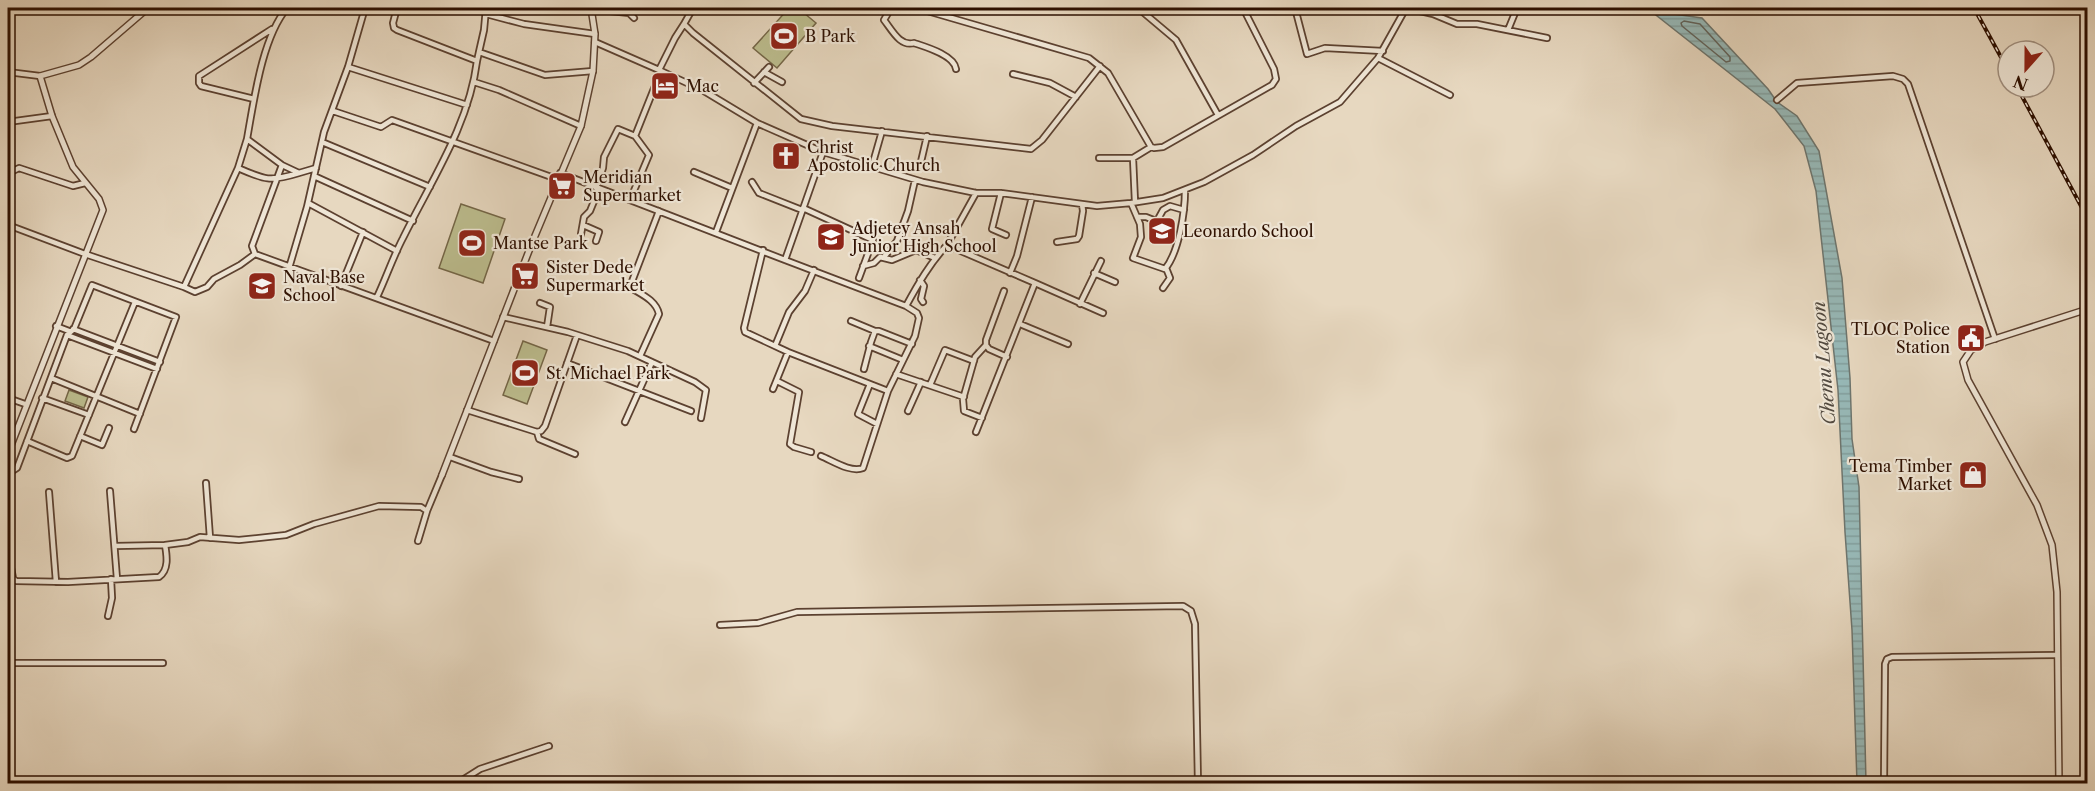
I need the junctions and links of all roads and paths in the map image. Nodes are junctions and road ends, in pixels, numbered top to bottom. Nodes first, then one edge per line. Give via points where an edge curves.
1 (148, 8) edge
2 (287, 8) edge
3 (364, 8) edge
4 (397, 8) edge
5 (591, 8) edge
6 (693, 8) edge
7 (891, 8) edge
8 (916, 8) edge
9 (1138, 8) edge
10 (1242, 8) edge
11 (1295, 8) edge
12 (1391, 8) edge
13 (1517, 8) edge
14 (485, 9) edge
15 (1406, 9) edge
16 (633, 18) dead end
17 (684, 24) junction
18 (272, 29) junction
19 (1508, 30) junction
20 (595, 34) junction
21 (1548, 38) dead end
22 (595, 42) junction
23 (1383, 51) junction
24 (479, 52) junction
25 (1378, 58) junction
26 (477, 61) junction
27 (1100, 66) junction
28 (348, 67) junction
29 (769, 67) dead end
30 (956, 69) dead end
31 (660, 70) junction
32 (593, 71) junction
33 (8, 72) edge
34 (764, 72) junction
35 (1013, 74) dead end
36 (40, 76) junction
37 (474, 82) junction
38 (782, 82) dead end
39 (754, 83) junction
40 (1450, 95) dead end
41 (1076, 97) junction
42 (254, 99) junction
43 (1777, 100) dead end
44 (466, 105) junction
45 (333, 111) junction
46 (52, 116) junction
47 (1218, 116) junction
48 (8, 122) edge
49 (757, 123) junction
50 (581, 126) junction
51 (882, 131) junction
52 (635, 136) junction
53 (927, 136) junction
54 (247, 139) junction
55 (322, 142) junction
56 (452, 142) junction
57 (1150, 147) junction
58 (822, 152) junction
59 (1099, 158) dead end
60 (1133, 158) junction
61 (282, 165) junction
62 (872, 166) junction
63 (920, 166) dead end
64 (238, 168) junction
65 (316, 168) junction
66 (8, 170) edge
67 (694, 172) dead end
68 (299, 173) junction
69 (314, 176) junction
70 (559, 176) junction
71 (277, 180) junction
72 (915, 180) junction
73 (752, 182) dead end
74 (85, 183) junction
75 (430, 187) junction
76 (597, 188) junction
77 (732, 188) junction
78 (1185, 190) junction
79 (633, 193) dead end
80 (976, 193) junction
81 (1001, 194) junction
82 (1032, 197) junction
83 (308, 203) junction
84 (1133, 203) junction
85 (1082, 204) junction
86 (803, 209) junction
87 (1184, 210) junction
88 (659, 211) junction
89 (1137, 217) junction
90 (413, 221) junction
91 (1156, 221) junction
92 (8, 225) edge
93 (583, 225) junction
94 (1169, 226) dead end
95 (363, 232) junction
96 (716, 232) junction
97 (580, 234) dead end
98 (1006, 236) dead end
99 (596, 241) dead end
100 (1057, 242) dead end
101 (947, 245) junction
102 (763, 250) junction
103 (397, 251) junction
104 (255, 254) junction
105 (85, 255) junction
106 (884, 257) junction
107 (935, 258) junction
108 (785, 260) junction
109 (1101, 261) dead end
110 (863, 266) junction
111 (289, 268) junction
112 (1166, 268) junction
113 (814, 270) junction
114 (1010, 273) junction
115 (1094, 273) junction
116 (858, 278) dead end
117 (920, 280) junction
118 (1115, 282) dead end
119 (1035, 283) junction
120 (341, 286) junction
121 (184, 287) junction
122 (1162, 288) dead end
123 (1004, 291) dead end
124 (377, 297) junction
125 (135, 302) junction
126 (923, 302) dead end
127 (540, 303) dead end
128 (1080, 304) junction
129 (906, 306) junction
130 (2088, 309) edge
131 (1103, 313) dead end
132 (503, 317) junction
133 (851, 321) dead end
134 (1020, 324) junction
135 (57, 326) junction
136 (547, 327) junction
137 (875, 331) junction
138 (70, 332) junction
139 (577, 335) junction
140 (1995, 339) junction
141 (494, 341) junction
142 (912, 344) junction
143 (1068, 344) dead end
144 (117, 345) junction
145 (986, 345) junction
146 (775, 346) junction
147 (869, 346) junction
148 (788, 352) junction
149 (114, 353) junction
150 (640, 356) junction
151 (1007, 357) junction
152 (903, 360) junction
153 (974, 361) junction
154 (160, 362) junction
155 (652, 362) junction
156 (567, 363) junction
157 (157, 369) junction
158 (864, 369) dead end
159 (896, 374) junction
160 (51, 378) junction
161 (777, 381) junction
162 (921, 382) junction
163 (870, 384) junction
164 (930, 385) junction
165 (773, 388) dead end
166 (639, 391) junction
167 (888, 391) junction
168 (97, 396) junction
169 (964, 397) junction
170 (8, 398) edge
171 (42, 398) junction
172 (25, 404) junction
173 (467, 410) junction
174 (692, 411) dead end
175 (908, 411) dead end
176 (140, 414) junction
177 (89, 415) junction
178 (701, 418) dead end
179 (982, 418) junction
180 (625, 422) dead end
181 (877, 424) junction
182 (109, 428) dead end
183 (134, 429) dead end
184 (537, 432) junction
185 (976, 432) dead end
186 (80, 436) junction
187 (27, 441) junction
188 (8, 450) edge
189 (811, 452) dead end
190 (575, 454) dead end
191 (821, 456) dead end
192 (450, 457) junction
193 (8, 468) edge
194 (442, 475) joint
195 (519, 479) dead end
196 (206, 483) dead end
197 (110, 491) dead end
198 (49, 492) dead end
199 (427, 510) junction
200 (210, 538) junction
201 (418, 541) dead end
202 (165, 545) junction
203 (115, 546) junction
204 (8, 552) edge
205 (111, 579) junction
206 (117, 579) junction
207 (56, 582) junction
208 (108, 616) dead end
209 (720, 625) dead end
210 (2057, 656) junction
211 (8, 663) edge
212 (163, 663) dead end
213 (549, 746) dead end
214 (461, 781) dead end
215 (1198, 783) edge
216 (1884, 783) edge
217 (2059, 783) edge

1 - 36 street via 79,65
2 - 18 street
3 - 28 street
4 - 26 street via 393,23 397,30
5 - 16 street via 629,13
5 - 20 street
6 - 17 street
7 - 30 street via 884,20 903,43 914,43 949,57
8 - 27 street via 1082,55
9 - 47 street via 1176,40
10 - 47 street via 1276,79
11 - 23 street via 1307,54 1325,48
12 - 15 street
13 - 19 street
14 - 20 street via 524,24
14 - 24 street
15 - 19 street via 1434,14 1457,24
15 - 23 street
17 - 31 street
17 - 39 street
18 - 42 street
18 - 42 street via 199,76 201,86
19 - 21 street
20 - 22 street
22 - 31 street
22 - 32 street
23 - 25 street
24 - 26 street
24 - 32 street via 545,75
25 - 40 street
25 - 78 street via 1340,102
26 - 37 street
27 - 41 street
27 - 57 street via 1113,81
28 - 44 street
28 - 45 street
29 - 34 street
31 - 49 street
31 - 52 street
32 - 50 street
33 - 36 street
34 - 38 street
34 - 39 street
35 - 41 street via 1050,83
36 - 46 street
37 - 44 street
37 - 50 street
39 - 51 street via 801,119
41 - 53 street via 1031,148
42 - 54 street
43 - 140 street via 1797,83 1893,76 1908,84
44 - 56 street
45 - 55 street
45 - 56 street via 381,127 392,120
46 - 48 street
46 - 74 street via 73,167
47 - 57 street via 1163,147
49 - 58 street
49 - 77 street
50 - 70 street
51 - 53 street
51 - 62 street
52 - 76 street via 618,129 604,157
52 - 79 street via 649,155
53 - 63 street
54 - 61 street
54 - 64 street
55 - 65 street
55 - 75 street
56 - 70 street
56 - 75 street
57 - 60 street
58 - 62 street
58 - 86 street
59 - 60 street
60 - 84 street
61 - 68 street
61 - 71 street
62 - 72 street
64 - 71 street
64 - 121 street
65 - 68 street
65 - 69 street
66 - 74 street via 19,168 73,186
67 - 77 street
68 - 71 street
69 - 83 street
69 - 90 street
70 - 76 street
70 - 132 street
71 - 104 street via 252,246
72 - 80 street
72 - 106 street via 897,241
73 - 86 street via 759,193
74 - 105 street via 103,210
75 - 90 street
76 - 88 street
76 - 93 street
77 - 96 street
78 - 84 street
78 - 87 street
80 - 81 street
80 - 101 street
81 - 82 street
81 - 98 street via 992,229
82 - 85 street
82 - 114 street
83 - 95 street
83 - 111 street
84 - 85 street
84 - 89 street
85 - 100 street via 1079,236
86 - 108 street
86 - 110 street via 873,240
87 - 91 street via 1170,206
87 - 112 street
88 - 96 street
88 - 150 street via 631,284 659,310
89 - 91 street
89 - 112 street via 1141,237 1133,258
90 - 103 street
91 - 94 street
92 - 105 street
93 - 97 street
93 - 99 street via 599,232
95 - 103 street
95 - 120 street
96 - 102 street
101 - 107 street
101 - 114 street
102 - 108 street
102 - 146 street via 744,328 749,335
103 - 124 street
104 - 111 street
104 - 121 street via 202,290 195,292
105 - 121 street
105 - 135 street
106 - 107 street via 892,260 916,250
106 - 110 street
107 - 117 street
108 - 113 street
109 - 115 street
110 - 116 street
111 - 120 street
112 - 122 street via 1170,278
113 - 129 street
113 - 146 street via 805,291 792,306
114 - 119 street
115 - 118 street
115 - 128 street
117 - 126 street via 924,286
117 - 129 street
119 - 128 street
119 - 134 street
120 - 124 street
123 - 145 street
124 - 141 street
125 - 138 street via 92,285
125 - 144 street
125 - 154 street via 176,317
127 - 136 street via 550,307
128 - 131 street
129 - 142 street via 916,311 919,318
130 - 140 street
132 - 136 street
132 - 141 street
133 - 137 street
134 - 143 street
134 - 151 street
135 - 138 street
135 - 172 street
136 - 139 street
137 - 142 street
137 - 147 street
138 - 144 street
138 - 149 street
138 - 160 street
139 - 150 street
139 - 156 street
140 - 210 street via 1971,350 1963,368 2037,505 2052,544
141 - 173 street
142 - 152 street
144 - 149 street
144 - 154 street
145 - 151 street
145 - 153 street
146 - 148 street
147 - 152 street
147 - 158 street
148 - 161 street
148 - 163 street
149 - 157 street
149 - 168 street
150 - 155 street
151 - 179 street
152 - 159 street
153 - 164 street via 945,350
153 - 169 street
154 - 157 street
155 - 166 street
155 - 178 street via 706,390
156 - 166 street
156 - 184 street via 545,426
157 - 176 street
159 - 162 street
159 - 167 street
160 - 168 street
160 - 171 street
161 - 165 street
161 - 189 street via 799,392 790,444
162 - 164 street
162 - 175 street
163 - 167 street
163 - 181 street via 858,414
164 - 169 street
166 - 174 street
166 - 180 street
167 - 181 street
168 - 176 street
168 - 177 street
169 - 179 street via 964,411
170 - 172 street
171 - 177 street
171 - 187 street
172 - 188 street
173 - 184 street
173 - 192 street
176 - 183 street
177 - 186 street
179 - 185 street
181 - 191 street via 860,470
182 - 186 street via 102,445
184 - 190 street via 539,440
186 - 187 street via 70,458
187 - 193 street via 17,468
192 - 194 street
192 - 195 street
194 - 199 street
196 - 200 street
197 - 203 street
198 - 207 street
199 - 200 street via 379,506 286,535 239,540
199 - 201 street
200 - 202 street
202 - 203 street
202 - 206 street via 167,560 159,577
203 - 206 street
204 - 207 street via 16,581
205 - 206 street
205 - 207 street
205 - 208 street
209 - 215 street via 758,623 797,612 1184,606 1191,611 1195,624
210 - 216 street via 1887,659
210 - 217 street
211 - 212 street
213 - 214 street via 480,769

